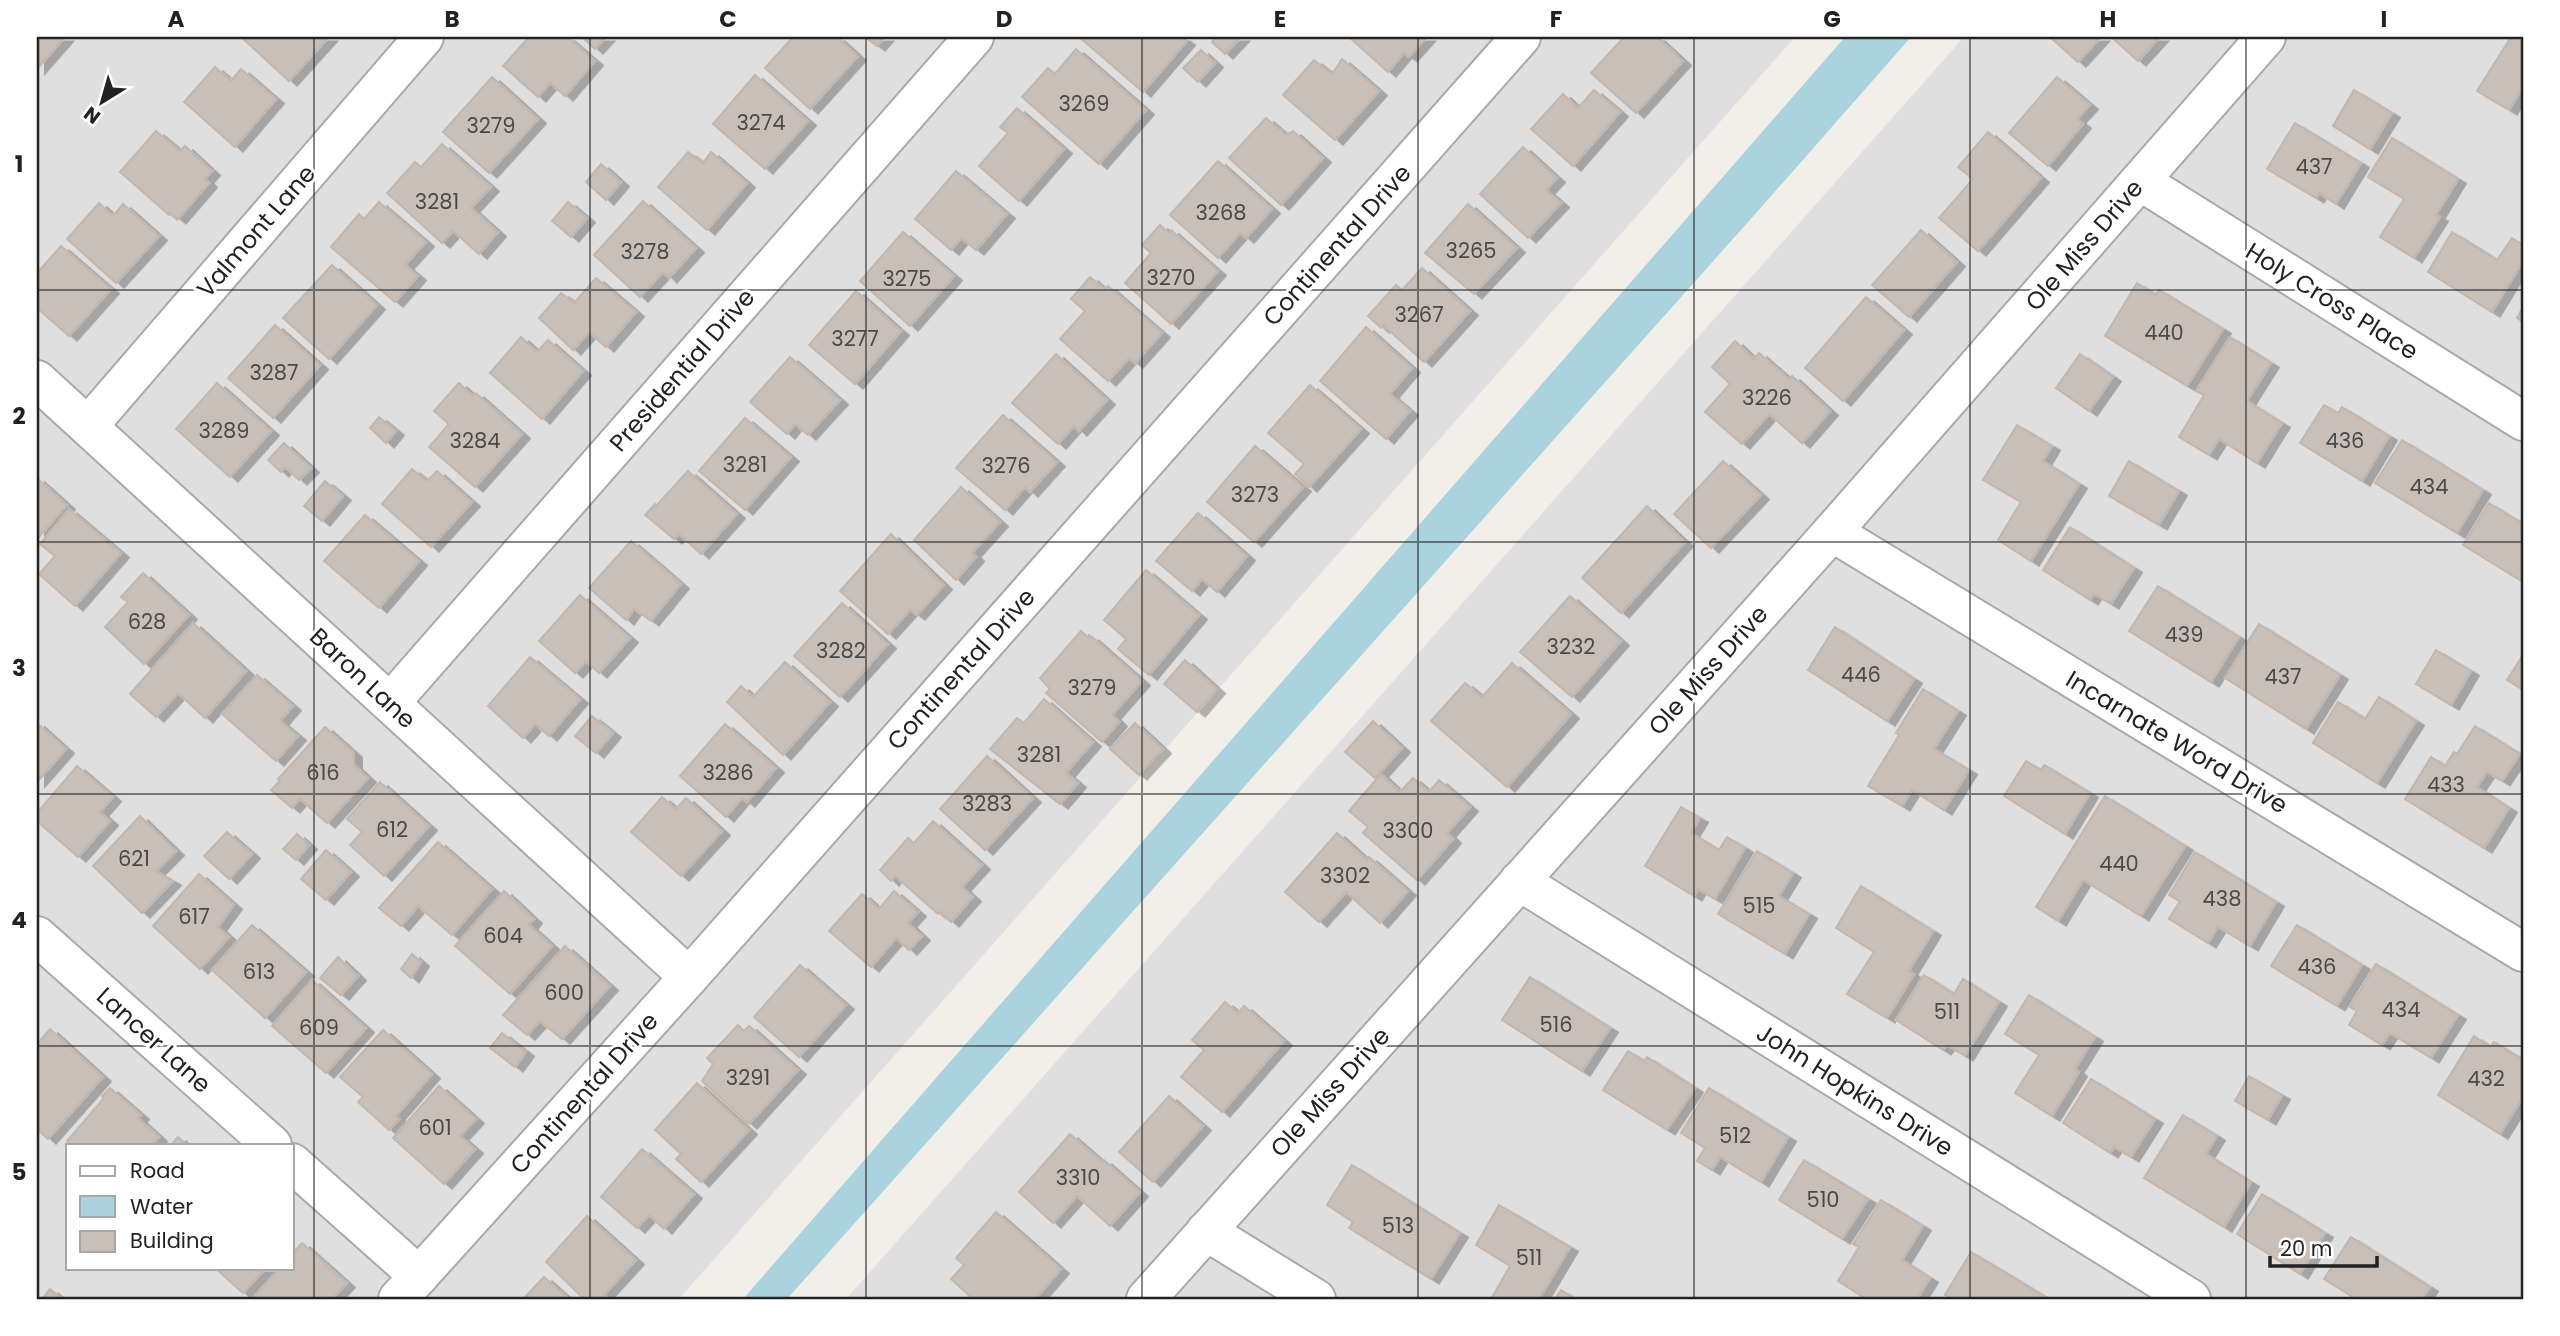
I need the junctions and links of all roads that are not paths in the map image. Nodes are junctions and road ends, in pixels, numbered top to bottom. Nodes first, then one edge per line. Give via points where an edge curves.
1 (424, 37) edge
2 (974, 37) edge
3 (1521, 37) edge
4 (2266, 37) edge
5 (2140, 181) junction
6 (37, 380) edge
7 (2523, 422) edge
8 (88, 426) junction
9 (1832, 533) junction
10 (390, 703) junction
11 (1519, 881) junction
12 (37, 936) edge
13 (2523, 953) edge
14 (689, 977) junction
15 (271, 1144) edge
16 (294, 1165) edge
17 (1206, 1231) junction
18 (408, 1287) edge
19 (1146, 1299) edge
20 (1316, 1299) edge
21 (2191, 1299) edge

1 - 8 street, Valmont Lane
2 - 10 street, Presidential Drive
3 - 14 street, Continental Drive
4 - 5 street, Ole Miss Drive
5 - 7 street, Holy Cross Place
5 - 9 street, Ole Miss Drive
6 - 8 street, Baron Lane
8 - 10 street, Baron Lane
9 - 11 street, Ole Miss Drive
9 - 13 street, Incarnate Word Drive
10 - 14 street, Baron Lane
11 - 17 street, Ole Miss Drive
11 - 21 street, John Hopkins Drive
12 - 15 street, Lancer Lane
14 - 18 street, Continental Drive
16 - 18 street
17 - 19 street, Ole Miss Drive
17 - 20 street

